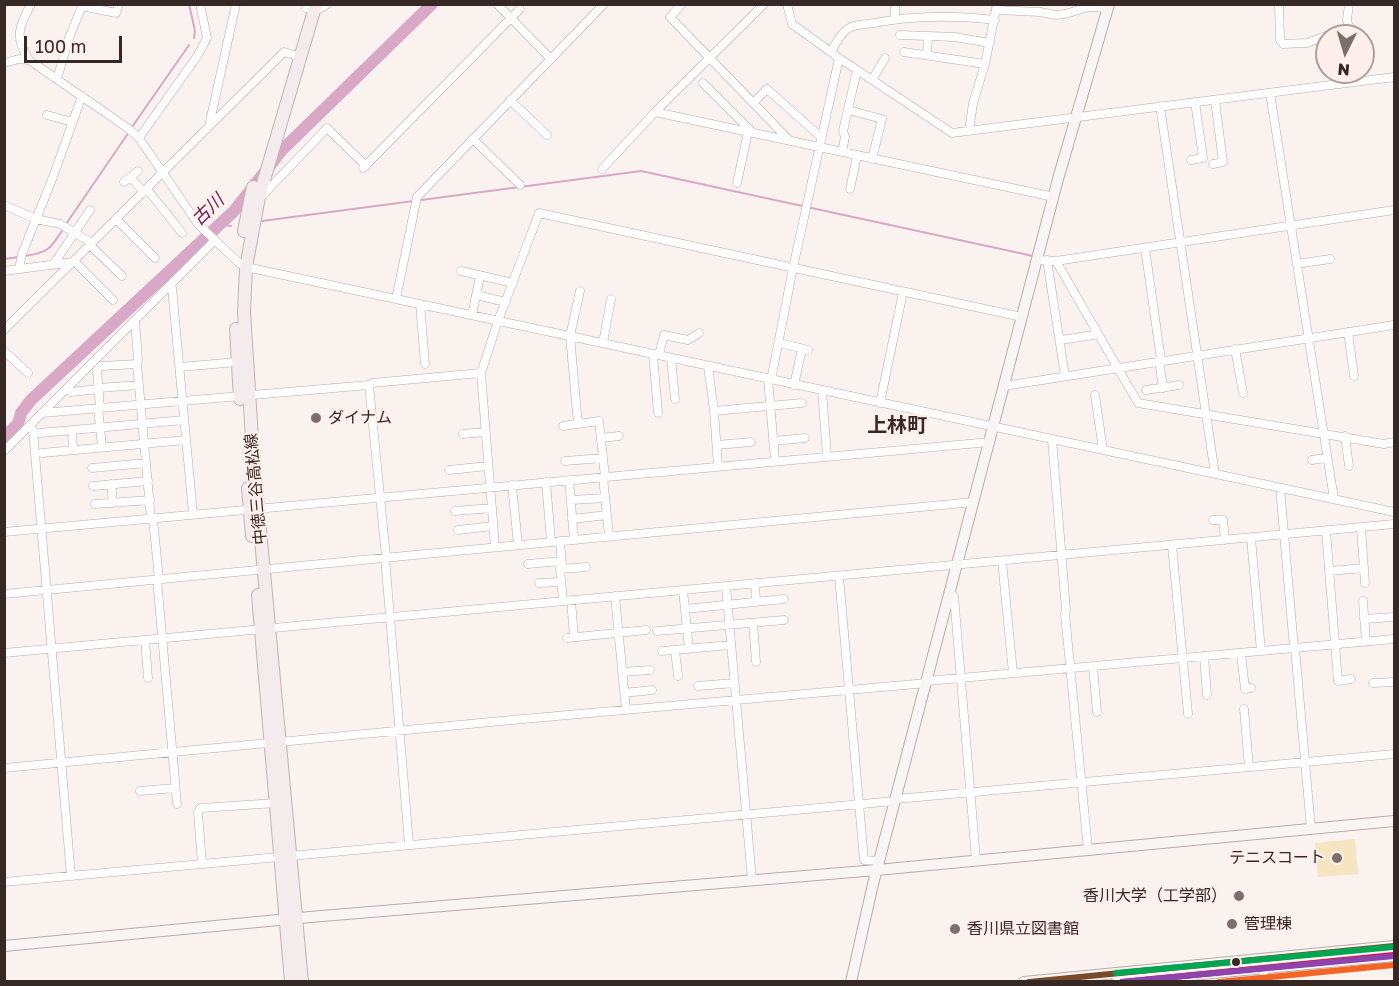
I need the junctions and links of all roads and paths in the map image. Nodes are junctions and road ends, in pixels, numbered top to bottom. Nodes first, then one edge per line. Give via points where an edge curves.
1 (30, 4) edge
2 (119, 4) edge
3 (200, 4) edge
4 (236, 4) edge
5 (327, 4) edge
6 (497, 4) edge
7 (604, 4) edge
8 (682, 4) edge
9 (764, 4) edge
10 (787, 4) edge
11 (895, 4) edge
12 (1279, 4) edge
13 (1349, 4) edge
14 (1109, 6) edge
15 (311, 7) edge
16 (997, 7) edge
17 (520, 9) dead end
18 (511, 18) junction
19 (895, 19) junction
20 (995, 20) junction
21 (1348, 24) edge
22 (900, 35) dead end
23 (928, 37) junction
24 (1315, 41) edge
25 (990, 42) junction
26 (831, 52) junction
27 (904, 52) dead end
28 (927, 54) junction
29 (296, 56) junction
30 (553, 56) junction
31 (839, 58) junction
32 (885, 58) dead end
33 (710, 59) junction
34 (28, 60) junction
35 (4, 63) edge
36 (985, 64) junction
37 (857, 70) junction
38 (1395, 76) edge
39 (1375, 78) edge
40 (57, 79) junction
41 (872, 80) junction
42 (703, 82) dead end
43 (1333, 84) edge
44 (1270, 93) junction
45 (81, 96) junction
46 (510, 100) junction
47 (1215, 100) junction
48 (1195, 102) junction
49 (753, 103) junction
50 (1160, 106) junction
51 (848, 110) junction
52 (655, 112) junction
53 (47, 115) dead end
54 (1076, 118) junction
55 (72, 123) junction
56 (209, 126) junction
57 (972, 130) junction
58 (750, 132) junction
59 (547, 135) dead end
60 (139, 138) junction
61 (473, 139) junction
62 (790, 141) junction
63 (821, 143) junction
64 (842, 152) junction
65 (857, 156) junction
66 (872, 159) junction
67 (1191, 160) dead end
68 (1213, 164) dead end
69 (602, 169) dead end
70 (138, 171) dead end
71 (162, 173) junction
72 (737, 183) dead end
73 (520, 185) dead end
74 (850, 189) dead end
75 (145, 190) junction
76 (1054, 197) junction
77 (255, 201) junction
78 (4, 205) edge
79 (90, 210) dead end
80 (1395, 210) edge
81 (36, 219) junction
82 (116, 219) junction
83 (1291, 225) junction
84 (75, 232) junction
85 (182, 233) dead end
86 (214, 239) junction
87 (1180, 242) junction
88 (91, 244) junction
89 (1145, 248) junction
90 (156, 258) dead end
91 (1330, 259) dead end
92 (1042, 260) junction
93 (1056, 261) junction
94 (73, 262) junction
95 (1297, 264) junction
96 (53, 265) junction
97 (243, 265) junction
98 (793, 268) junction
99 (19, 269) junction
100 (4, 271) edge
101 (461, 271) dead end
102 (122, 276) dead end
103 (480, 276) junction
104 (513, 283) junction
105 (172, 288) dead end
106 (580, 291) dead end
107 (903, 292) junction
108 (476, 295) junction
109 (396, 299) junction
110 (611, 299) dead end
111 (113, 300) dead end
112 (506, 302) junction
113 (420, 304) junction
114 (472, 315) junction
115 (1022, 317) junction
116 (135, 320) junction
117 (498, 321) junction
118 (1395, 325) edge
119 (4, 330) edge
120 (1348, 332) junction
121 (699, 333) dead end
122 (1094, 335) dead end
123 (570, 336) junction
124 (1307, 338) junction
125 (1060, 340) junction
126 (603, 343) junction
127 (779, 343) junction
128 (1236, 349) junction
129 (4, 351) edge
130 (656, 355) junction
131 (1197, 355) junction
132 (671, 358) junction
133 (1160, 360) junction
134 (237, 362) junction
135 (137, 364) junction
136 (425, 364) dead end
137 (708, 366) junction
138 (180, 367) junction
139 (1118, 367) junction
140 (481, 373) junction
141 (28, 374) dead end
142 (1065, 376) junction
143 (1354, 376) dead end
144 (770, 379) junction
145 (139, 384) junction
146 (794, 384) junction
147 (369, 385) junction
148 (1179, 385) dead end
149 (1004, 386) junction
150 (1163, 388) junction
151 (99, 389) junction
152 (822, 390) junction
153 (1146, 390) dead end
154 (71, 392) dead end
155 (1243, 393) dead end
156 (1095, 395) dead end
157 (244, 396) junction
158 (675, 399) dead end
159 (182, 400) junction
160 (802, 403) dead end
161 (880, 403) junction
162 (141, 404) junction
163 (770, 406) junction
164 (99, 408) junction
165 (714, 411) junction
166 (42, 413) junction
167 (658, 413) dead end
168 (1206, 414) junction
169 (184, 420) junction
170 (30, 424) junction
171 (143, 424) junction
172 (578, 424) junction
173 (563, 426) dead end
174 (993, 427) junction
175 (100, 428) junction
176 (72, 430) junction
177 (485, 432) junction
178 (1322, 432) junction
179 (40, 433) dead end
180 (463, 434) dead end
181 (619, 436) dead end
182 (1345, 436) junction
183 (601, 438) junction
184 (805, 438) dead end
185 (1052, 439) junction
186 (186, 440) junction
187 (773, 441) junction
188 (751, 442) dead end
189 (990, 442) junction
190 (1395, 442) edge
191 (144, 444) junction
192 (717, 446) junction
193 (102, 447) junction
194 (73, 450) junction
195 (1104, 450) junction
196 (4, 451) edge
197 (42, 453) dead end
198 (827, 456) junction
199 (603, 458) junction
200 (1326, 458) junction
201 (775, 460) junction
202 (1312, 460) dead end
203 (565, 461) dead end
204 (146, 462) junction
205 (488, 466) junction
206 (718, 466) junction
207 (1349, 466) dead end
208 (92, 468) dead end
209 (449, 470) dead end
210 (1215, 474) junction
211 (604, 477) junction
212 (569, 480) junction
213 (148, 482) junction
214 (546, 482) junction
215 (111, 484) junction
216 (512, 485) junction
217 (93, 486) dead end
218 (490, 488) junction
219 (1280, 488) junction
220 (380, 497) junction
221 (605, 498) junction
222 (1334, 499) junction
223 (150, 500) junction
224 (571, 500) junction
225 (974, 502) junction
226 (113, 503) junction
227 (95, 504) dead end
228 (492, 508) junction
229 (254, 509) junction
230 (455, 511) dead end
231 (1395, 512) edge
232 (193, 514) junction
233 (607, 515) junction
234 (152, 519) junction
235 (572, 519) junction
236 (1213, 520) dead end
237 (1395, 524) edge
238 (493, 526) junction
239 (1361, 528) junction
240 (40, 529) junction
241 (458, 530) dead end
242 (1326, 531) junction
243 (4, 532) edge
244 (1284, 535) junction
245 (609, 536) junction
246 (1251, 538) junction
247 (574, 539) junction
248 (1225, 540) junction
249 (556, 541) junction
250 (518, 545) junction
251 (1172, 545) junction
252 (495, 547) junction
253 (1060, 554) junction
254 (385, 557) junction
255 (1002, 561) junction
256 (528, 564) dead end
257 (562, 565) junction
258 (958, 565) junction
259 (586, 567) dead end
260 (1364, 568) junction
261 (260, 569) junction
262 (1329, 571) junction
263 (839, 576) junction
264 (158, 579) junction
265 (561, 582) junction
266 (539, 583) dead end
267 (755, 583) junction
268 (1365, 583) dead end
269 (726, 586) junction
270 (46, 590) junction
271 (683, 590) junction
272 (4, 594) edge
273 (950, 595) junction
274 (615, 596) junction
275 (784, 599) dead end
276 (567, 600) junction
277 (1363, 601) dead end
278 (756, 602) junction
279 (728, 605) junction
280 (685, 609) junction
281 (390, 617) junction
282 (1395, 617) edge
283 (784, 620) dead end
284 (1364, 620) junction
285 (753, 623) junction
286 (729, 625) junction
287 (687, 629) junction
288 (265, 630) junction
289 (646, 630) dead end
290 (657, 631) dead end
291 (618, 633) junction
292 (162, 639) junction
293 (1395, 639) edge
294 (145, 640) junction
295 (1366, 642) junction
296 (1335, 644) junction
297 (731, 645) junction
298 (51, 648) junction
299 (1295, 648) junction
300 (689, 649) junction
301 (675, 650) junction
302 (662, 651) dead end
303 (1261, 651) junction
304 (4, 653) edge
305 (1241, 653) junction
306 (1204, 656) junction
307 (1183, 658) junction
308 (756, 662) dead end
309 (1093, 667) junction
310 (650, 669) dead end
311 (1070, 669) junction
312 (622, 672) junction
313 (1013, 674) junction
314 (678, 676) dead end
315 (148, 678) dead end
316 (961, 678) junction
317 (1351, 680) dead end
318 (927, 682) junction
319 (1395, 682) edge
320 (734, 683) junction
321 (1373, 683) dead end
322 (698, 686) dead end
323 (1251, 688) dead end
324 (652, 690) dead end
325 (849, 690) junction
326 (624, 693) junction
327 (1207, 695) dead end
328 (736, 700) junction
329 (1244, 709) dead end
330 (626, 710) junction
331 (1097, 712) dead end
332 (1188, 714) dead end
333 (400, 730) junction
334 (275, 743) junction
335 (173, 751) junction
336 (1395, 754) edge
337 (61, 762) junction
338 (1306, 762) junction
339 (1249, 767) junction
340 (4, 768) edge
341 (1082, 783) junction
342 (175, 788) junction
343 (140, 791) dead end
344 (970, 793) junction
345 (896, 800) junction
346 (276, 803) junction
347 (177, 804) dead end
348 (858, 804) junction
349 (747, 814) junction
350 (1395, 821) edge
351 (1311, 829) junction
352 (409, 844) junction
353 (1088, 850) junction
354 (286, 857) junction
355 (975, 860) junction
356 (202, 864) junction
357 (878, 865) junction
358 (71, 876) junction
359 (752, 880) junction
360 (4, 882) edge
361 (292, 919) junction
362 (4, 946) edge
363 (1395, 946) edge
364 (1395, 956) edge
365 (1263, 964) junction
366 (1130, 978) edge
367 (291, 981) edge
368 (302, 981) edge
369 (852, 981) edge
370 (1024, 981) edge
371 (1118, 981) edge
372 (1266, 981) edge

1 - 34 street via 20,29 19,44
2 - 40 street via 116,13 82,6
3 - 60 street via 207,38
4 - 56 street
5 - 15 street via 321,9
6 - 18 street
7 - 30 street
8 - 33 street via 670,17
9 - 33 street
10 - 26 street via 792,24
11 - 19 street
12 - 24 street via 1283,44
13 - 21 street
14 - 16 street via 1055,15
14 - 54 street
15 - 29 main road, 中徳三谷高松線
16 - 20 street
17 - 18 street
18 - 30 street
18 - 77 street via 364,167 327,128
19 - 20 street via 964,16
19 - 26 street via 851,27
20 - 25 street
22 - 23 street
23 - 25 street
23 - 28 street
25 - 36 street
26 - 31 street
27 - 28 street
28 - 36 street
29 - 56 street via 284,52
29 - 77 main road, 中徳三谷高松線
29 - 77 main road, 中徳三谷高松線 via 259,164
30 - 46 street
31 - 37 street
31 - 63 street
32 - 41 street
33 - 49 street
33 - 52 street
34 - 35 street
34 - 40 street
36 - 57 street via 973,103
37 - 41 street
37 - 51 street
38 - 39 street
40 - 45 street
41 - 57 street via 952,133
42 - 58 street
43 - 44 street
44 - 47 street
44 - 83 street
45 - 55 street
45 - 60 street
46 - 59 street
46 - 61 street
47 - 48 street
47 - 68 street via 1223,162
48 - 50 street
48 - 67 street via 1203,158
49 - 62 street
49 - 63 street via 767,89
50 - 54 street
50 - 87 street
51 - 64 street
51 - 66 street via 882,119
52 - 58 street
52 - 69 street
53 - 55 street
54 - 57 street
54 - 76 street
55 - 81 street
56 - 71 street
58 - 62 street
58 - 72 street
60 - 71 street
61 - 73 street
61 - 109 street via 416,201
62 - 63 street
63 - 64 street
63 - 98 street
64 - 65 street
65 - 66 street
65 - 74 street
66 - 76 street
70 - 75 street via 127,180
71 - 75 street
71 - 86 street via 198,224
75 - 82 street
75 - 85 street
76 - 92 street
77 - 97 main road, 中徳三谷高松線
78 - 81 street
79 - 84 street
80 - 83 street
81 - 84 street
81 - 99 street
82 - 88 street
82 - 90 street
83 - 87 street
83 - 95 street
84 - 88 street
84 - 96 street
86 - 97 street
86 - 116 street
87 - 89 street
87 - 131 street
88 - 94 street
88 - 102 street
89 - 93 street
89 - 133 street
91 - 95 street
92 - 93 street
92 - 115 street
92 - 125 street
93 - 139 street
94 - 96 street
94 - 111 street
94 - 119 street
95 - 124 street
96 - 99 street
97 - 109 street
97 - 134 main road, 中徳三谷高松線 via 236,312
97 - 157 main road, 中徳三谷高松線
98 - 104 street via 539,213
98 - 107 street
98 - 127 street
99 - 100 street
101 - 103 street
103 - 104 street
103 - 108 street
104 - 112 street
105 - 138 street
106 - 123 street
107 - 115 street
107 - 161 street
108 - 112 street
108 - 114 street
109 - 113 street
110 - 126 street
112 - 117 street
113 - 114 street
113 - 136 street
114 - 117 street
115 - 149 street
116 - 135 street
116 - 166 street
117 - 123 street
117 - 140 street
118 - 120 street
120 - 124 street
120 - 143 street
121 - 130 street via 688,340 664,335
122 - 125 street
123 - 126 street
123 - 172 street
124 - 128 street
124 - 178 street
125 - 142 street
126 - 130 street
127 - 144 street
127 - 146 street via 805,349
128 - 131 street
128 - 155 street
129 - 141 street
130 - 132 street
130 - 167 street
131 - 133 street
131 - 168 street
132 - 137 street
132 - 158 street
133 - 139 street
133 - 150 street
134 - 138 street
134 - 157 main road, 中徳三谷高松線
135 - 145 street
135 - 151 street via 100,366
137 - 144 street
137 - 165 street
138 - 159 street
139 - 142 street
139 - 168 street via 1138,403
140 - 147 street
140 - 177 street
142 - 149 street
144 - 146 street
144 - 163 street
145 - 151 street
145 - 162 street
146 - 152 street
147 - 157 street
147 - 220 street
148 - 150 street
149 - 174 street
150 - 153 street
151 - 154 street
151 - 164 street
152 - 161 street
152 - 198 street
156 - 195 street
157 - 159 street
157 - 229 main road, 中徳三谷高松線
159 - 162 street
159 - 169 street
160 - 163 street
161 - 174 street
162 - 164 street
162 - 171 street
163 - 165 street
163 - 187 street
164 - 166 street
164 - 175 street
165 - 192 street
166 - 170 street
168 - 178 street
168 - 210 street
169 - 171 street
169 - 186 street
170 - 196 street
170 - 240 street
171 - 175 street
171 - 191 street
172 - 173 street
172 - 183 street via 599,422
174 - 185 street
174 - 189 street
175 - 176 street
175 - 193 street
176 - 179 street
176 - 194 street
177 - 180 street
177 - 205 street
178 - 182 street
178 - 200 street
181 - 183 street
182 - 190 street via 1384,444
182 - 207 street
183 - 199 street
184 - 187 street
185 - 195 street
185 - 253 street
186 - 191 street
186 - 232 street
187 - 201 street
188 - 192 street
189 - 198 street
189 - 225 street
191 - 193 street
191 - 204 street
192 - 206 street
193 - 194 street
194 - 197 street
195 - 210 street
198 - 201 street
199 - 203 street
199 - 211 street
200 - 202 street
200 - 222 street
201 - 206 street
204 - 208 street
204 - 213 street
205 - 209 street
205 - 218 street
206 - 211 street
210 - 219 street
211 - 212 street
211 - 221 street
212 - 214 street
212 - 224 street
213 - 215 street
213 - 223 street
214 - 216 street
214 - 249 street
215 - 217 street
215 - 226 street
216 - 218 street
216 - 250 street
218 - 220 street
218 - 228 street
219 - 222 street
219 - 244 street
220 - 229 street
220 - 254 street
221 - 224 street
221 - 233 street
222 - 231 street
223 - 226 street
223 - 234 street
224 - 235 street
225 - 245 street
225 - 258 street
226 - 227 street
228 - 230 street
228 - 238 street
229 - 232 street
229 - 261 main road, 中徳三谷高松線
232 - 234 street
233 - 235 street
233 - 245 street
234 - 240 street
234 - 264 street
235 - 247 street
236 - 248 street via 1223,520
237 - 239 street
238 - 241 street
238 - 252 street
239 - 242 street
239 - 260 street
240 - 243 street
240 - 270 street
242 - 244 street
242 - 262 street
244 - 246 street
244 - 299 street
245 - 247 street
246 - 248 street
246 - 303 street
247 - 249 street
248 - 251 street
249 - 250 street
249 - 257 street
250 - 252 street
251 - 253 street
251 - 307 street
252 - 254 street
253 - 255 street
253 - 311 street
254 - 261 street
254 - 281 street
255 - 258 street
255 - 313 street
256 - 257 street
257 - 259 street
257 - 265 street
258 - 263 street
258 - 273 street
260 - 262 street
260 - 268 street
261 - 264 street
261 - 288 main road, 中徳三谷高松線
262 - 296 street
263 - 267 street
263 - 325 street
264 - 270 street
264 - 292 street
265 - 266 street
265 - 276 street
267 - 269 street
267 - 278 street
269 - 271 street
269 - 279 street
270 - 272 street
270 - 298 street
271 - 274 street
271 - 280 street
273 - 316 street via 954,596
273 - 318 street
274 - 276 street
274 - 291 street
275 - 278 street
276 - 281 street
276 - 291 street via 571,638
277 - 284 street
278 - 279 street
279 - 280 street
279 - 286 street
280 - 287 street
281 - 288 street
281 - 333 street
282 - 284 street
283 - 285 street
284 - 295 street
285 - 286 street
285 - 308 street
286 - 287 street
286 - 297 street
287 - 290 street
287 - 300 street
288 - 292 street
288 - 334 main road, 中徳三谷高松線
289 - 291 street
291 - 312 street
292 - 294 street
292 - 335 street
293 - 295 street
294 - 298 street
294 - 315 street
295 - 296 street
296 - 299 street
296 - 317 street via 1338,681
297 - 300 street
297 - 320 street
298 - 304 street
298 - 337 street
299 - 303 street
299 - 338 street
300 - 301 street
301 - 302 street
301 - 314 street
303 - 305 street
305 - 306 street
305 - 323 street via 1245,688
306 - 307 street
306 - 327 street
307 - 309 street
307 - 332 street
309 - 311 street
309 - 331 street
310 - 312 street
311 - 313 street
311 - 341 street
312 - 326 street
313 - 316 street
316 - 318 street
316 - 344 street
318 - 325 street
318 - 345 street
319 - 321 street
320 - 322 street
320 - 328 street
324 - 326 street
325 - 328 street
325 - 348 street
326 - 330 street
328 - 330 street
328 - 349 street
329 - 339 street
330 - 333 street
333 - 334 street
333 - 352 street
334 - 335 street
334 - 346 main road, 中徳三谷高松線
334 - 354 main road, 中徳三谷高松線
335 - 337 street
335 - 342 street
336 - 338 street
337 - 340 street
337 - 358 street
338 - 339 street
338 - 351 street
339 - 341 street
341 - 344 street
341 - 353 street
342 - 343 street
342 - 347 street
344 - 345 street
344 - 355 street
345 - 348 street
345 - 357 street
346 - 354 main road, 中徳三谷高松線
346 - 356 street via 201,808 198,812
348 - 349 street
348 - 357 street via 864,860
349 - 352 street
349 - 359 street
350 - 351 street
351 - 353 street
352 - 354 street
353 - 355 street
354 - 356 street
354 - 361 main road, 中徳三谷高松線
355 - 357 street
356 - 358 street
357 - 359 street
357 - 369 street
358 - 360 street
359 - 361 street
361 - 362 street
361 - 367 main road, 中徳三谷高松線
361 - 368 main road, 中徳三谷高松線
363 - 365 street
364 - 365 street
365 - 366 street
365 - 372 street
366 - 370 street
366 - 371 street

